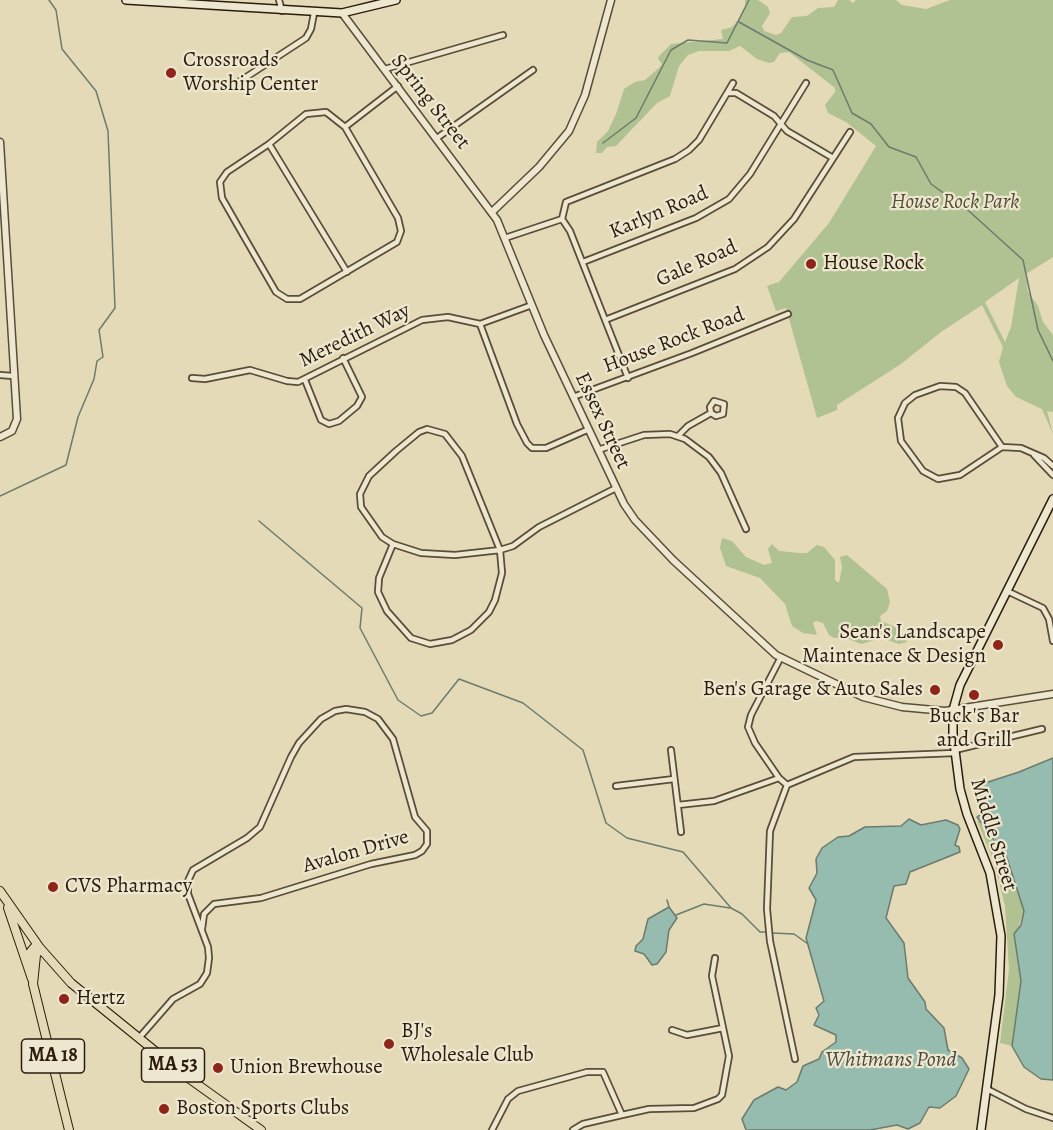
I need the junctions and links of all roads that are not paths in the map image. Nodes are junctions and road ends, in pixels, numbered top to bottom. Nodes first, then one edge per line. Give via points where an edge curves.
1 (126, 0) edge
2 (279, 0) edge
3 (396, 0) edge
4 (611, 0) edge
5 (282, 11) junction
6 (314, 13) junction
7 (342, 13) junction
8 (504, 35) dead end
9 (385, 69) junction
10 (533, 70) dead end
11 (733, 82) dead end
12 (806, 83) dead end
13 (398, 86) junction
14 (231, 87) dead end
15 (728, 93) junction
16 (782, 124) junction
17 (345, 127) junction
18 (850, 132) dead end
19 (438, 138) junction
20 (0, 142) edge
21 (269, 144) junction
22 (833, 158) junction
23 (492, 212) junction
24 (562, 219) junction
25 (505, 238) junction
26 (583, 262) junction
27 (3, 265) edge
28 (347, 272) junction
29 (532, 305) junction
30 (788, 314) dead end
31 (605, 320) junction
32 (480, 324) junction
33 (343, 358) junction
34 (0, 375) edge
35 (12, 376) junction
36 (192, 378) dead end
37 (628, 378) junction
38 (305, 380) junction
39 (573, 397) junction
40 (711, 413) dead end
41 (587, 429) junction
42 (678, 436) junction
43 (0, 437) edge
44 (1002, 447) junction
45 (598, 450) junction
46 (1034, 455) junction
47 (1053, 466) edge
48 (1053, 475) edge
49 (616, 488) junction
50 (1053, 499) edge
51 (746, 529) dead end
52 (393, 544) junction
53 (500, 550) junction
54 (1006, 590) junction
55 (1053, 642) edge
56 (781, 657) junction
57 (1053, 694) edge
58 (953, 711) junction
59 (1042, 729) dead end
60 (671, 750) dead end
61 (955, 751) junction
62 (779, 778) junction
63 (674, 779) junction
64 (788, 784) junction
65 (616, 786) dead end
66 (678, 805) junction
67 (681, 832) dead end
68 (1, 892) edge
69 (202, 929) junction
70 (38, 946) junction
71 (715, 958) dead end
72 (27, 966) junction
73 (33, 984) junction
74 (723, 1028) junction
75 (672, 1030) dead end
76 (139, 1038) junction
77 (795, 1059) dead end
78 (987, 1089) junction
79 (622, 1115) junction
80 (1052, 1119) edge
81 (69, 1130) edge
82 (261, 1130) edge
83 (492, 1130) edge
84 (573, 1130) edge
85 (981, 1130) edge

1 - 5 main road
2 - 5 street
3 - 7 main road
4 - 23 street via 585,95 569,131 539,167
5 - 6 main road
6 - 7 main road
6 - 14 street via 306,38
7 - 9 street, Spring Street
8 - 9 street
9 - 13 street, Spring Street
10 - 19 street
11 - 15 street
12 - 16 street, Karlyn Road
13 - 17 street
13 - 19 street, Spring Street
15 - 16 street via 736,93
15 - 24 street via 689,150 566,202
16 - 22 street via 787,131
16 - 26 street, Karlyn Road via 744,183 720,206
17 - 21 street via 326,112 313,112
17 - 28 street via 398,218 401,231 392,247
18 - 22 street, Gale Road
19 - 23 street, Spring Street
20 - 27 street
21 - 28 street
21 - 28 street via 227,172 219,187 276,292 287,299 300,299
22 - 31 street, Gale Road via 794,219 754,257 722,274
23 - 25 street, Essex Street
24 - 25 street
24 - 26 street
25 - 29 street, Essex Street
26 - 31 street
27 - 35 street
29 - 32 street
29 - 39 street, Essex Street
30 - 37 street, House Rock Road
31 - 37 street
32 - 33 street, Meredith Way via 448,317 422,320
32 - 41 street via 517,424 532,448 546,448
33 - 38 street, Meredith Way
33 - 38 street via 362,397 339,421 329,424 321,420
34 - 35 street
35 - 43 street via 17,419 12,431
36 - 38 street, Meredith Way via 249,370 287,381
37 - 39 street, House Rock Road
39 - 41 street, Essex Street
40 - 42 street
41 - 45 street, Essex Street
42 - 45 street via 644,435
42 - 51 street via 715,464
44 - 44 street via 954,478 931,477 901,441 898,416 915,394 940,386 956,387 965,393
44 - 46 street via 1021,448
45 - 49 street, Essex Street
46 - 47 street
46 - 48 street
49 - 53 street
49 - 56 street, Essex Street via 629,512 650,536
50 - 54 main road, Middle Street
52 - 53 street via 439,555
52 - 53 street via 379,578 380,597 402,632 430,644 464,635 489,612 500,586
52 - 53 street via 366,517 361,507 363,486 396,451 427,429 445,434 462,456
54 - 55 street via 1043,608
54 - 58 main road, Middle Street via 960,685
56 - 58 street, Essex Street via 870,699 923,710
56 - 62 street via 748,724 752,738
57 - 58 street, Essex Street
58 - 61 main road, Middle Street
59 - 61 street
60 - 63 street
61 - 64 street via 854,757
61 - 78 main road, Middle Street via 963,802 990,873 1000,920 1002,967
62 - 64 street
62 - 66 street via 714,801
63 - 65 street
63 - 66 street
64 - 77 street via 770,831 766,899 769,933
66 - 67 street
68 - 70 main road, MA 53
68 - 72 main road
69 - 69 street, Avalon Drive via 188,894 190,875 197,866 260,827 291,757 311,728 340,709 359,710 378,719 393,739 415,817 427,831 427,844 422,851 261,898 214,904 204,914
69 - 76 street, Avalon Drive via 209,954 204,979 173,999
70 - 72 main road via 28,955
70 - 73 main road, MA 18
70 - 76 main road, MA 53 via 71,983
71 - 74 street via 712,976
72 - 73 main road, MA 18
73 - 81 main road, MA 18
74 - 75 street via 687,1035
74 - 79 street via 729,1061 722,1095 694,1108 649,1109
76 - 82 main road, MA 53
78 - 80 street
78 - 85 main road, Middle Street
79 - 83 street via 605,1074 592,1071 518,1091 508,1099
79 - 84 street

